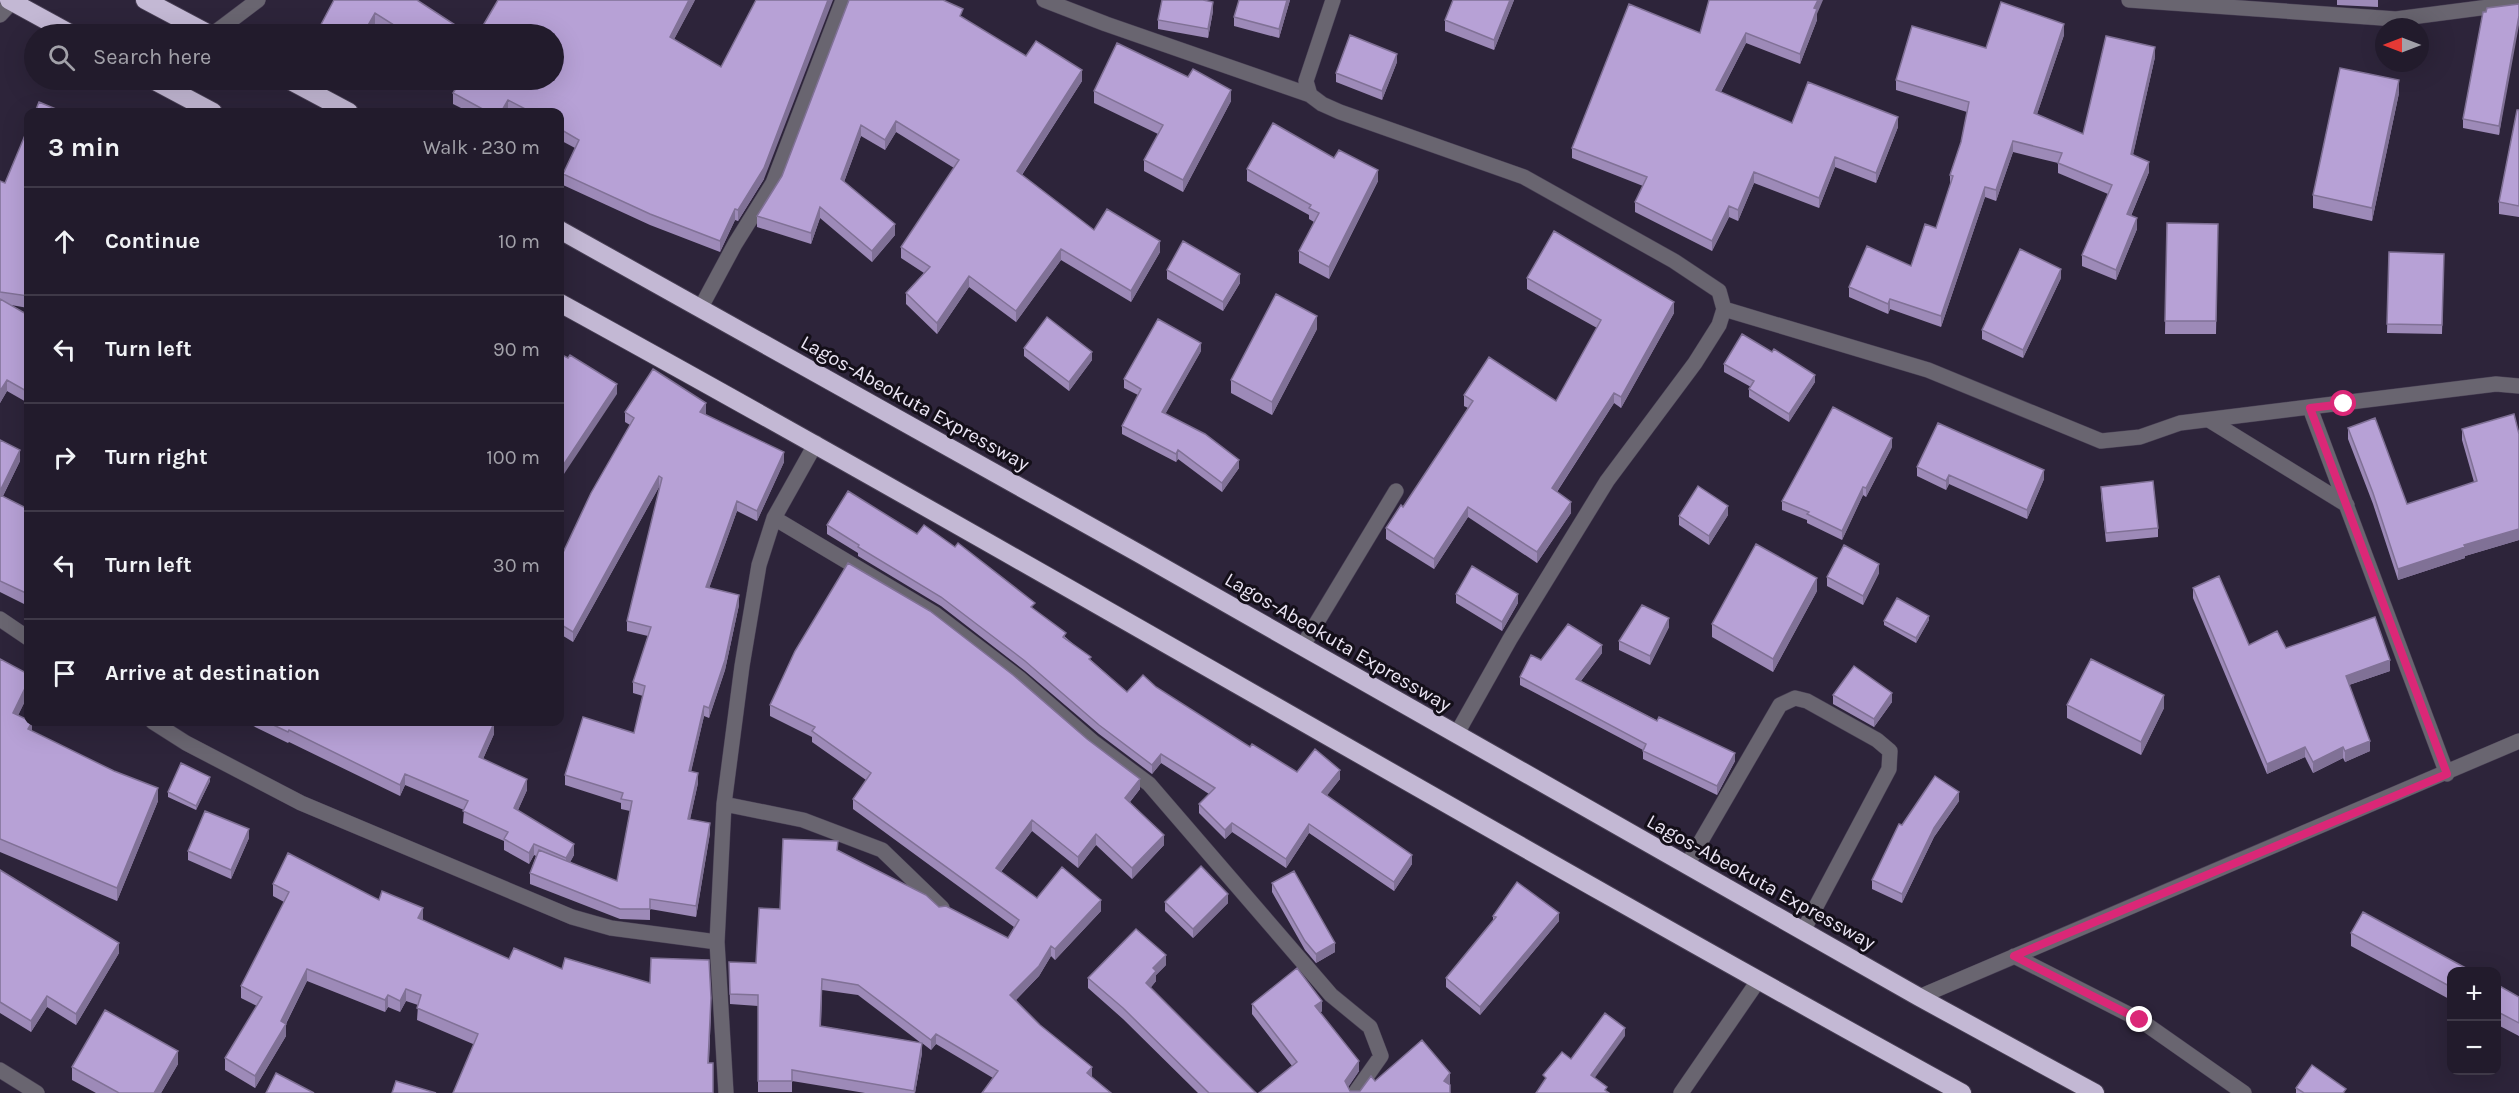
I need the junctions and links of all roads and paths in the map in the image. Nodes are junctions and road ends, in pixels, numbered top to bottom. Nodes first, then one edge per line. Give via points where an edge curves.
1 (145, 0) edge
2 (258, 0) edge
3 (843, 0) edge
4 (1044, 0) edge
5 (1334, 0) edge
6 (2130, 0) edge
7 (2519, 3) edge
8 (7, 6) edge
9 (48, 24) edge
10 (192, 24) edge
11 (225, 24) edge
12 (172, 90) edge
13 (308, 90) edge
14 (1310, 95) junction
15 (206, 108) edge
16 (342, 108) edge
17 (564, 232) edge
18 (564, 305) edge
19 (700, 309) junction
20 (1724, 309) junction
21 (2519, 386) edge
22 (2310, 408) junction
23 (2209, 420) junction
24 (816, 443) junction
25 (1396, 491) dead end
26 (2347, 505) junction
27 (774, 518) junction
28 (0, 619) edge
29 (24, 635) edge
30 (1302, 647) junction
31 (159, 726) edge
32 (1456, 735) junction
33 (2519, 741) edge
34 (2447, 774) junction
35 (724, 804) junction
36 (1687, 866) junction
37 (942, 908) edge
38 (1803, 931) junction
39 (717, 942) junction
40 (2014, 956) junction
41 (1758, 981) junction
42 (1918, 997) junction
43 (0, 1070) edge
44 (37, 1093) edge
45 (726, 1093) edge
46 (1354, 1093) edge
47 (1681, 1093) edge
48 (1962, 1093) edge
49 (2094, 1093) edge
50 (2244, 1093) edge

1 - 10 highway
2 - 11 street
3 - 19 street via 773,183
4 - 14 street
5 - 14 street via 1306,81
6 - 7 street via 2396,19
8 - 9 highway
12 - 15 highway
13 - 16 highway
14 - 20 street via 1340,112 1524,177 1674,261 1719,291
17 - 19 highway, Lagos-Abeokuta Expressway
18 - 24 highway
19 - 30 highway, Lagos-Abeokuta Expressway
20 - 23 street via 1928,370 2101,441 2140,437 2180,423
20 - 32 street via 1719,325 1695,363 1607,481
21 - 22 street via 2496,384
22 - 23 street
22 - 26 street
23 - 26 street
24 - 27 street
24 - 41 highway
25 - 30 street
26 - 34 street
27 - 35 street via 759,566
27 - 46 street via 935,614 1149,784 1332,995 1370,1027 1381,1056
28 - 29 street
30 - 32 highway, Lagos-Abeokuta Expressway
31 - 39 street via 301,803 572,917 611,928
32 - 36 highway, Lagos-Abeokuta Expressway
33 - 34 street
34 - 40 street
35 - 37 street via 803,820 882,850
35 - 39 street
36 - 38 highway, Lagos-Abeokuta Expressway
36 - 38 street via 1780,705 1795,698 1807,701 1877,740 1890,751 1889,770
38 - 42 highway, Lagos-Abeokuta Expressway
39 - 45 street
40 - 42 street
40 - 50 street via 2140,1020
41 - 47 street
41 - 48 highway
42 - 49 highway, Lagos-Abeokuta Expressway
43 - 44 street

